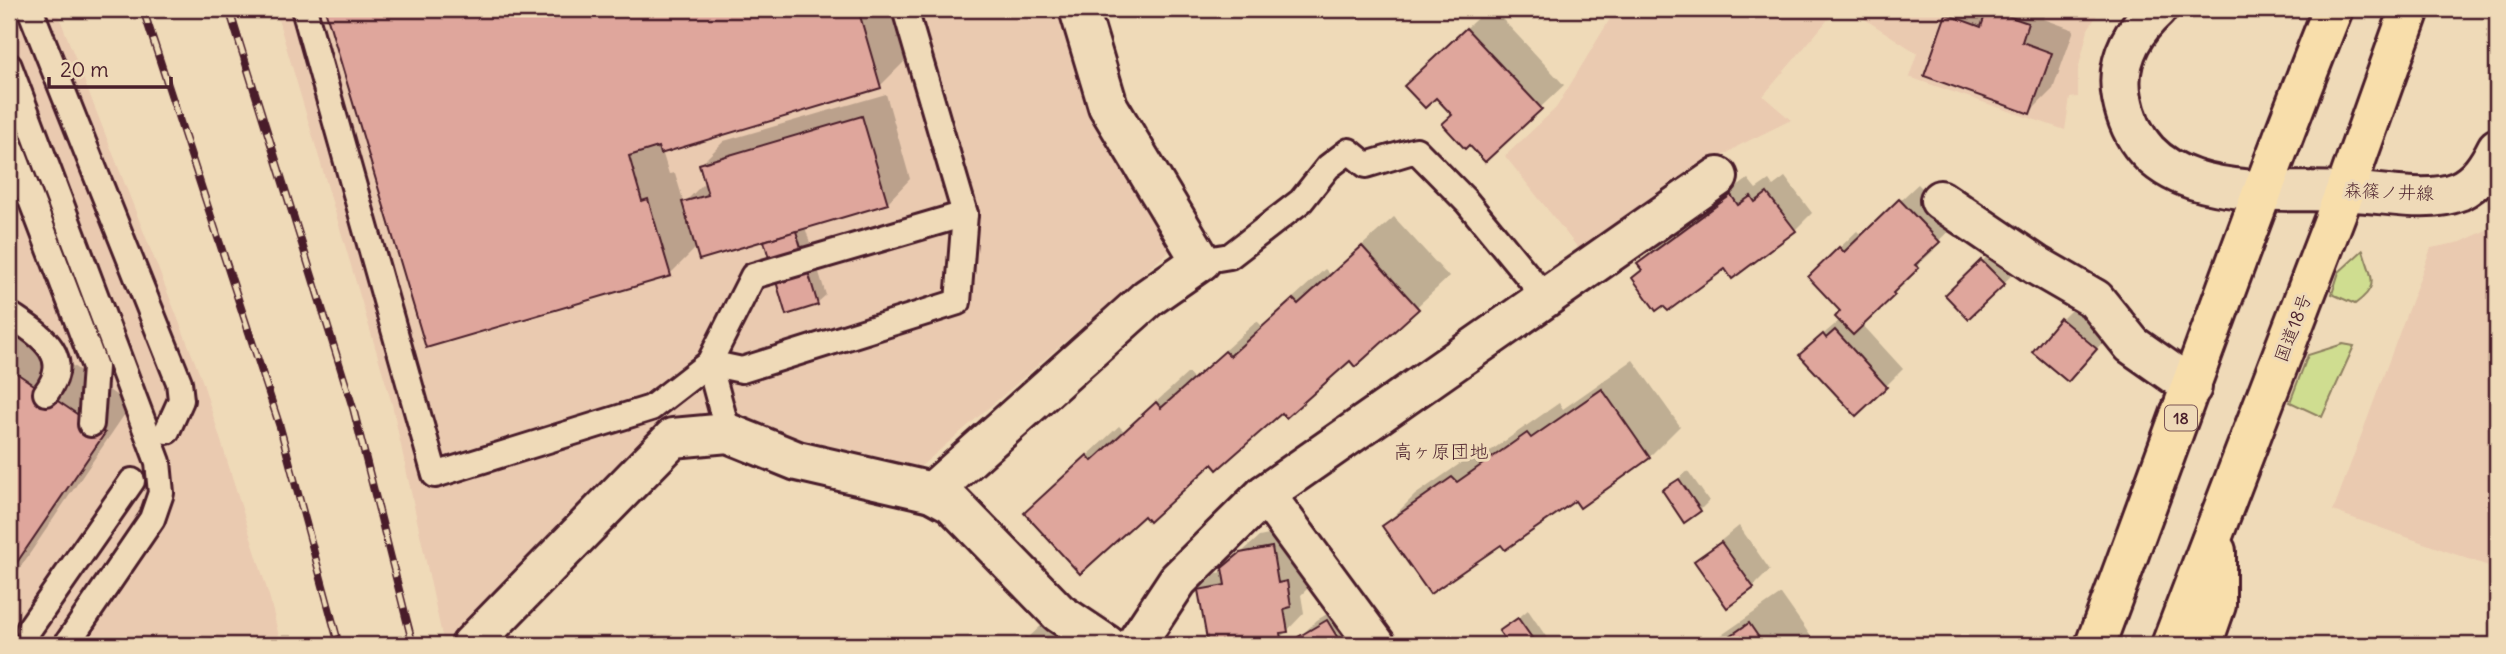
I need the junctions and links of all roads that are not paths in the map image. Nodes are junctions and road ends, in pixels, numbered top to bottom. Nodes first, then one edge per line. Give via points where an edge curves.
1 (30, 9) edge
2 (304, 9) edge
3 (905, 9) edge
4 (1079, 9) edge
5 (2157, 9) edge
6 (2333, 9) edge
7 (2410, 9) edge
8 (9, 66) edge
9 (9, 142) edge
10 (2497, 148) edge
11 (1718, 177) dead end
12 (2261, 188) junction
13 (2345, 191) junction
14 (1940, 200) dead end
15 (965, 214) junction
16 (1201, 261) junction
17 (1545, 297) junction
18 (9, 314) edge
19 (709, 363) junction
20 (2192, 387) junction
21 (46, 393) dead end
22 (91, 424) dead end
23 (167, 431) dead end
24 (728, 433) junction
25 (132, 481) dead end
26 (932, 492) junction
27 (1265, 494) junction
28 (2216, 531) junction
29 (29, 629) dead end
30 (66, 645) edge
31 (471, 645) edge
32 (1107, 645) edge
33 (1135, 645) edge
34 (1376, 645) edge
35 (2095, 645) edge
36 (2171, 645) edge
37 (2202, 645) edge

1 - 23 lane via 179,382 181,400
2 - 19 lane via 435,475 651,408
3 - 15 lane
4 - 16 street via 1108,106
5 - 12 street, 森篠ノ井線 via 2122,56 2120,86 2126,118 2144,149 2173,172 2215,187
6 - 12 highway, 18
7 - 13 highway, 国道18号
8 - 30 lane via 158,462 161,493 152,519
9 - 22 lane via 95,368
10 - 13 street, 森篠ノ井線 via 2486,171 2459,190 2427,198
11 - 17 street
12 - 13 street, 森篠ノ井線
12 - 20 highway, 18
13 - 28 highway, 国道18号
14 - 20 street via 2095,299 2132,345
15 - 19 lane via 753,276
15 - 19 lane via 958,302 742,370
16 - 17 lane via 1230,257 1301,201 1328,167 1349,151 1366,165 1416,150 1467,202
16 - 26 street via 1148,298
17 - 27 street
18 - 21 lane via 44,338 55,356 55,380
19 - 24 lane
20 - 35 highway, 18
24 - 26 street via 797,461
24 - 31 street via 673,438
25 - 29 lane
26 - 32 street via 952,503 1059,613
27 - 33 street via 1178,580
27 - 34 street
28 - 36 highway, 国道18号
28 - 37 highway via 2216,604

